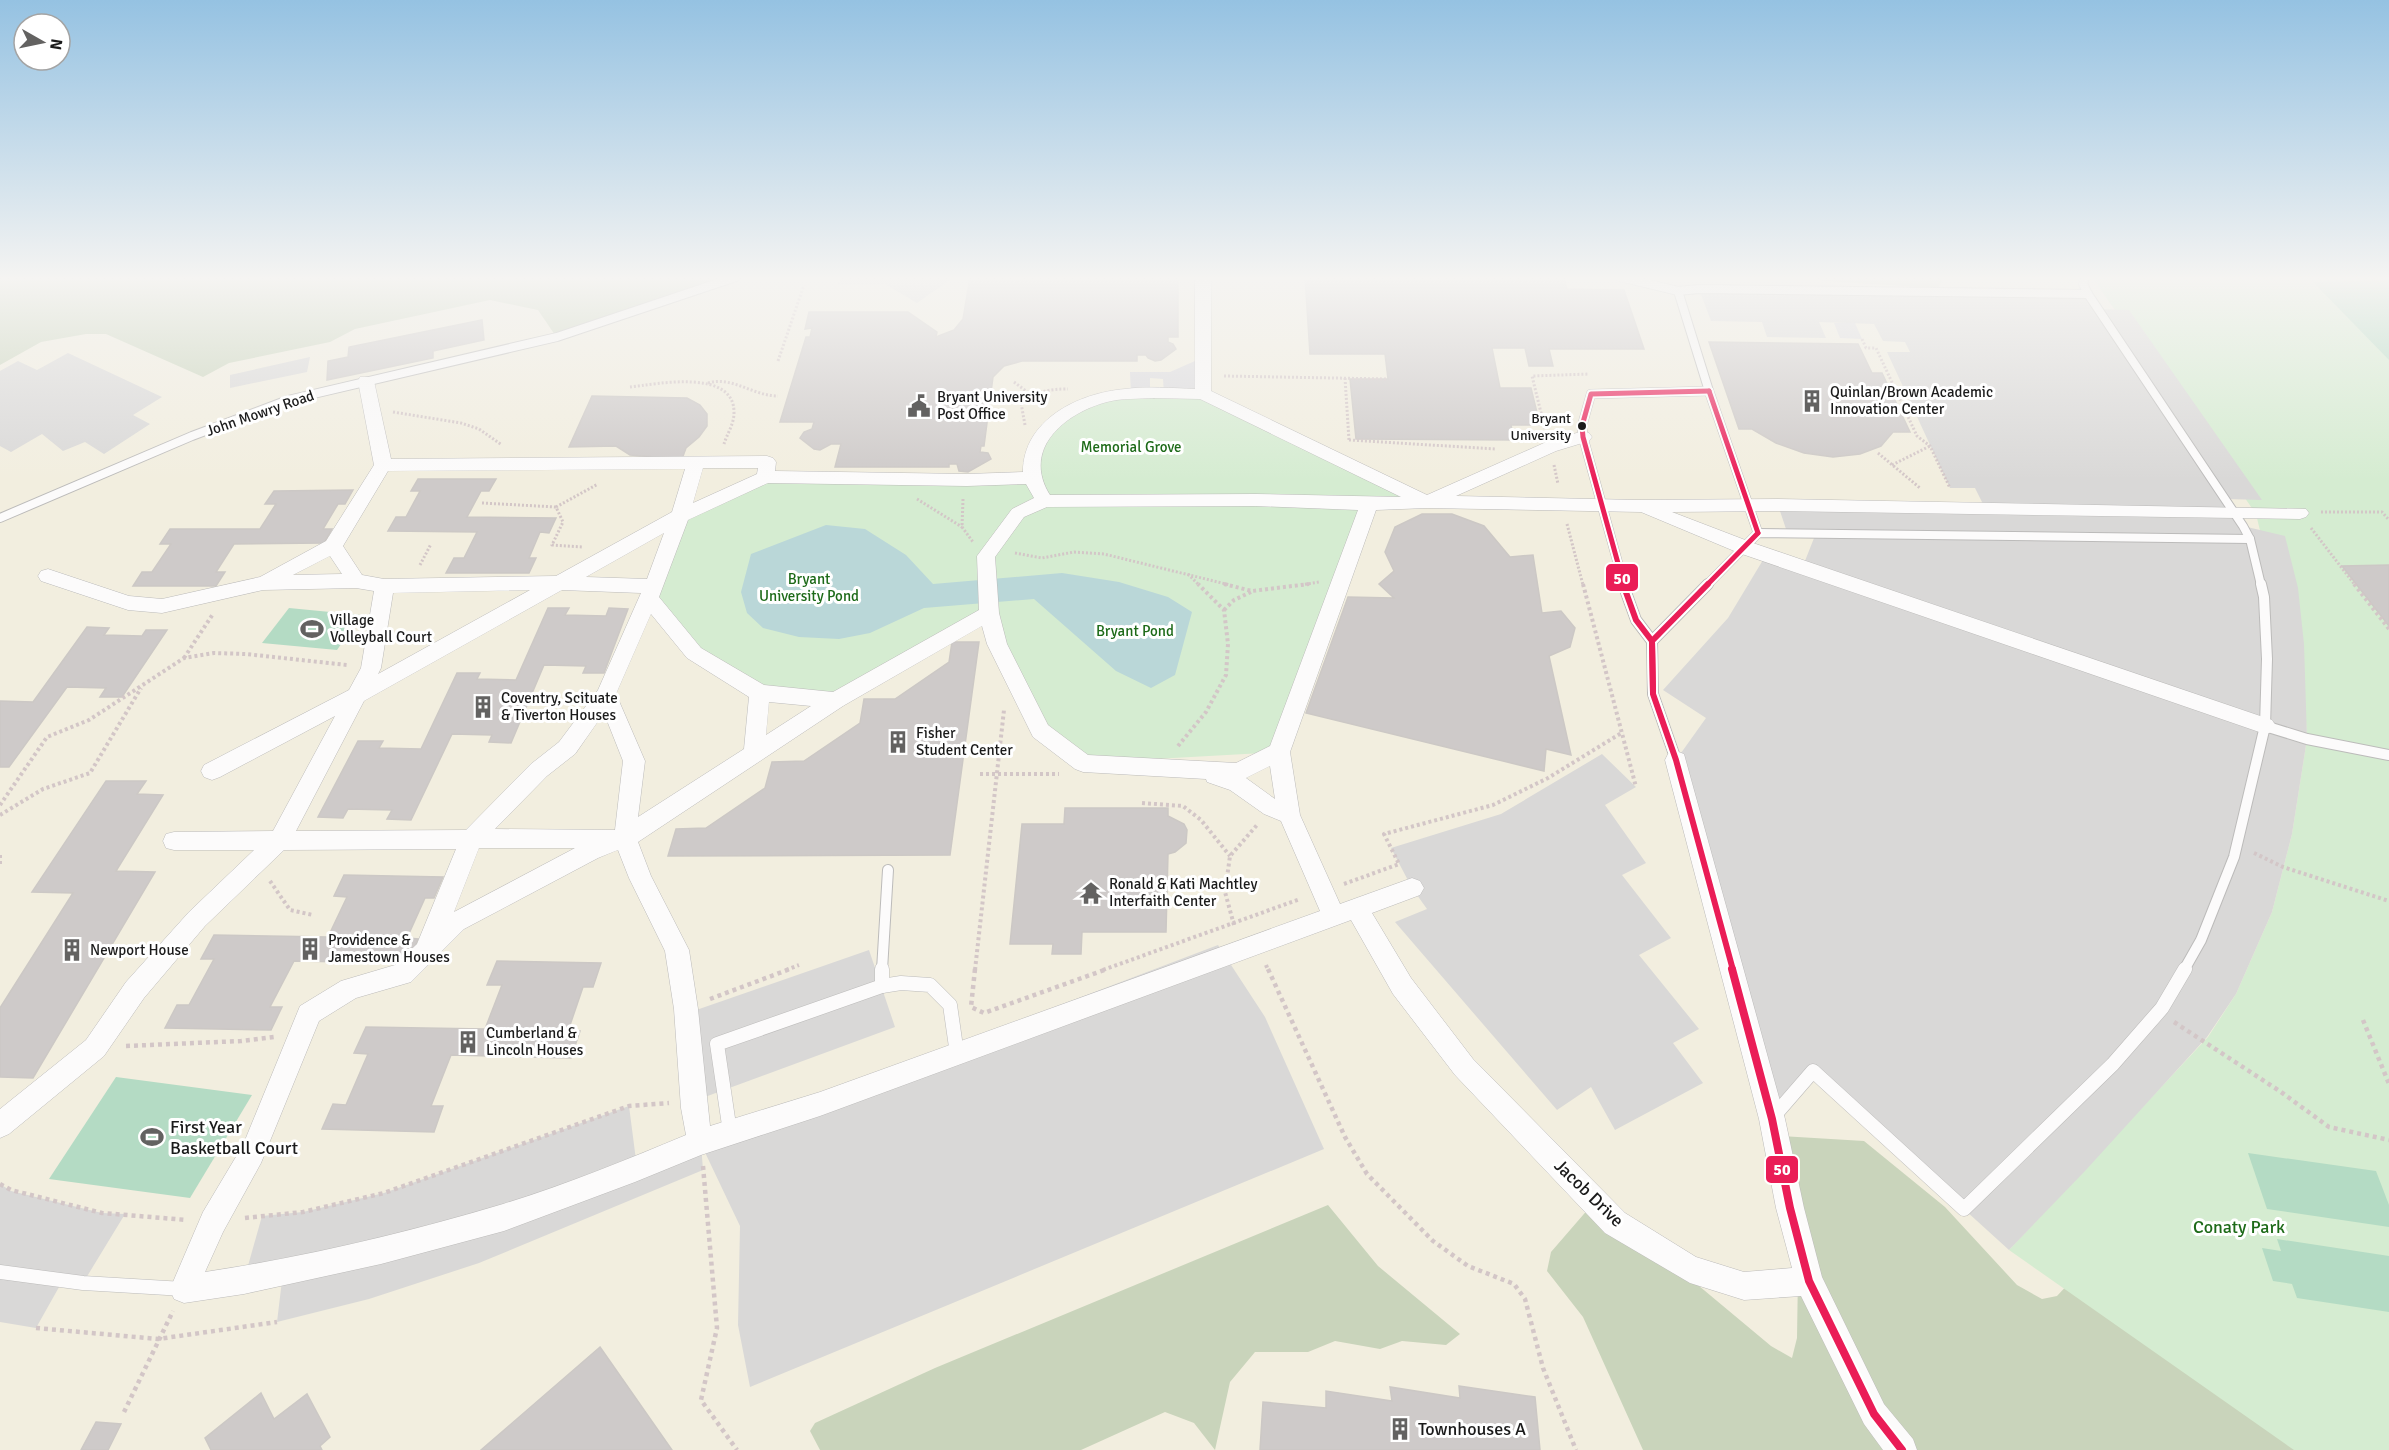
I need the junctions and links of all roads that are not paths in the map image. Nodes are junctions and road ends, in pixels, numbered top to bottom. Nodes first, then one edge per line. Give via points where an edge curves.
1 (524, 345) edge
2 (1203, 345) edge
3 (1694, 345) edge
4 (2122, 345) edge
5 (366, 381) junction
6 (1203, 385) junction
7 (1709, 392) junction
8 (1583, 437) junction
9 (696, 462) junction
10 (383, 465) junction
11 (766, 477) junction
12 (1032, 478) junction
13 (1045, 501) junction
14 (1427, 502) junction
15 (1369, 504) junction
16 (1601, 505) junction
17 (1749, 505) junction
18 (1638, 506) junction
19 (2235, 512) junction
20 (2300, 513) road end
21 (680, 516) junction
22 (0, 518) edge
23 (2250, 539) junction
24 (1752, 541) junction
25 (333, 546) junction
26 (48, 576) dead end
27 (356, 580) junction
28 (263, 583) junction
29 (562, 583) junction
30 (384, 586) junction
31 (652, 592) junction
32 (989, 613) junction
33 (1652, 641) junction
34 (760, 693) junction
35 (606, 694) junction
36 (355, 696) junction
37 (836, 700) junction
38 (2265, 726) junction
39 (1279, 752) junction
40 (754, 754) junction
41 (2389, 756) edge
42 (1676, 760) joint
43 (212, 771) dead end
44 (1203, 771) junction
45 (1281, 811) junction
46 (472, 838) junction
47 (625, 838) junction
48 (280, 839) junction
49 (174, 841) dead end
50 (888, 870) dead end
51 (1412, 888) dead end
52 (1345, 911) junction
53 (425, 952) junction
54 (882, 986) junction
55 (957, 1054) junction
56 (1772, 1119) junction
57 (0, 1125) edge
58 (730, 1132) junction
59 (700, 1142) junction
60 (0, 1272) edge
61 (1809, 1281) junction
62 (184, 1289) junction
63 (1902, 1450) edge

1 - 5 lane, John Mowry Road
2 - 6 street
3 - 7 lane
4 - 19 lane
5 - 10 street
5 - 22 lane, John Mowry Road via 244,415
6 - 12 street via 1092,401 1055,420 1034,446
6 - 14 street
7 - 8 lane via 1591,394
7 - 17 lane
8 - 14 street via 1539,452
8 - 16 lane
9 - 10 street
9 - 11 street via 767,462
9 - 21 street
10 - 25 street
11 - 12 street
11 - 21 street
12 - 13 street
13 - 15 street
13 - 32 street via 1018,513 988,559
14 - 15 street
14 - 16 street
15 - 39 street
16 - 18 street
16 - 33 lane via 1629,604
17 - 18 street
17 - 19 street
17 - 24 lane
18 - 24 street
19 - 20 street
19 - 23 lane
21 - 29 street
21 - 31 street
23 - 24 lane
23 - 38 lane via 2264,597
24 - 33 lane
24 - 38 street
25 - 27 street
25 - 28 street
26 - 28 street via 128,603 162,606
27 - 28 street
27 - 30 street
29 - 30 street
29 - 31 street
29 - 36 street
30 - 36 street via 371,668
31 - 34 street via 693,653
31 - 35 street
32 - 37 street
32 - 44 street via 997,644 1040,731 1083,763
33 - 42 lane via 1653,694
34 - 37 street
34 - 40 street
35 - 46 street via 567,748 539,770
35 - 47 street via 634,761
36 - 43 street
36 - 48 street
37 - 40 street
38 - 41 lane
38 - 56 lane via 2237,845 2201,940 2159,1013 2113,1064 1964,1209 1813,1071
39 - 44 street via 1238,772
39 - 45 street
40 - 47 street
42 - 56 street
44 - 45 street via 1238,784
45 - 52 street, Jacob Drive via 1324,891
46 - 47 street
46 - 48 street
46 - 53 street
47 - 53 street via 590,850 456,922
47 - 59 street via 640,878 677,950
48 - 49 street
48 - 57 street via 197,919 135,990 95,1048
50 - 54 lane
51 - 52 street
52 - 55 street
52 - 61 street, Jacob Drive via 1464,1067 1615,1223 1690,1269 1744,1286
53 - 62 street via 402,974 350,989 309,1014 252,1154 213,1222
54 - 55 lane via 930,985 950,1005
54 - 58 lane via 717,1044
55 - 58 street
56 - 61 street
58 - 59 street
59 - 62 street via 504,1217 381,1250
60 - 62 lane
61 - 63 street via 1874,1413

